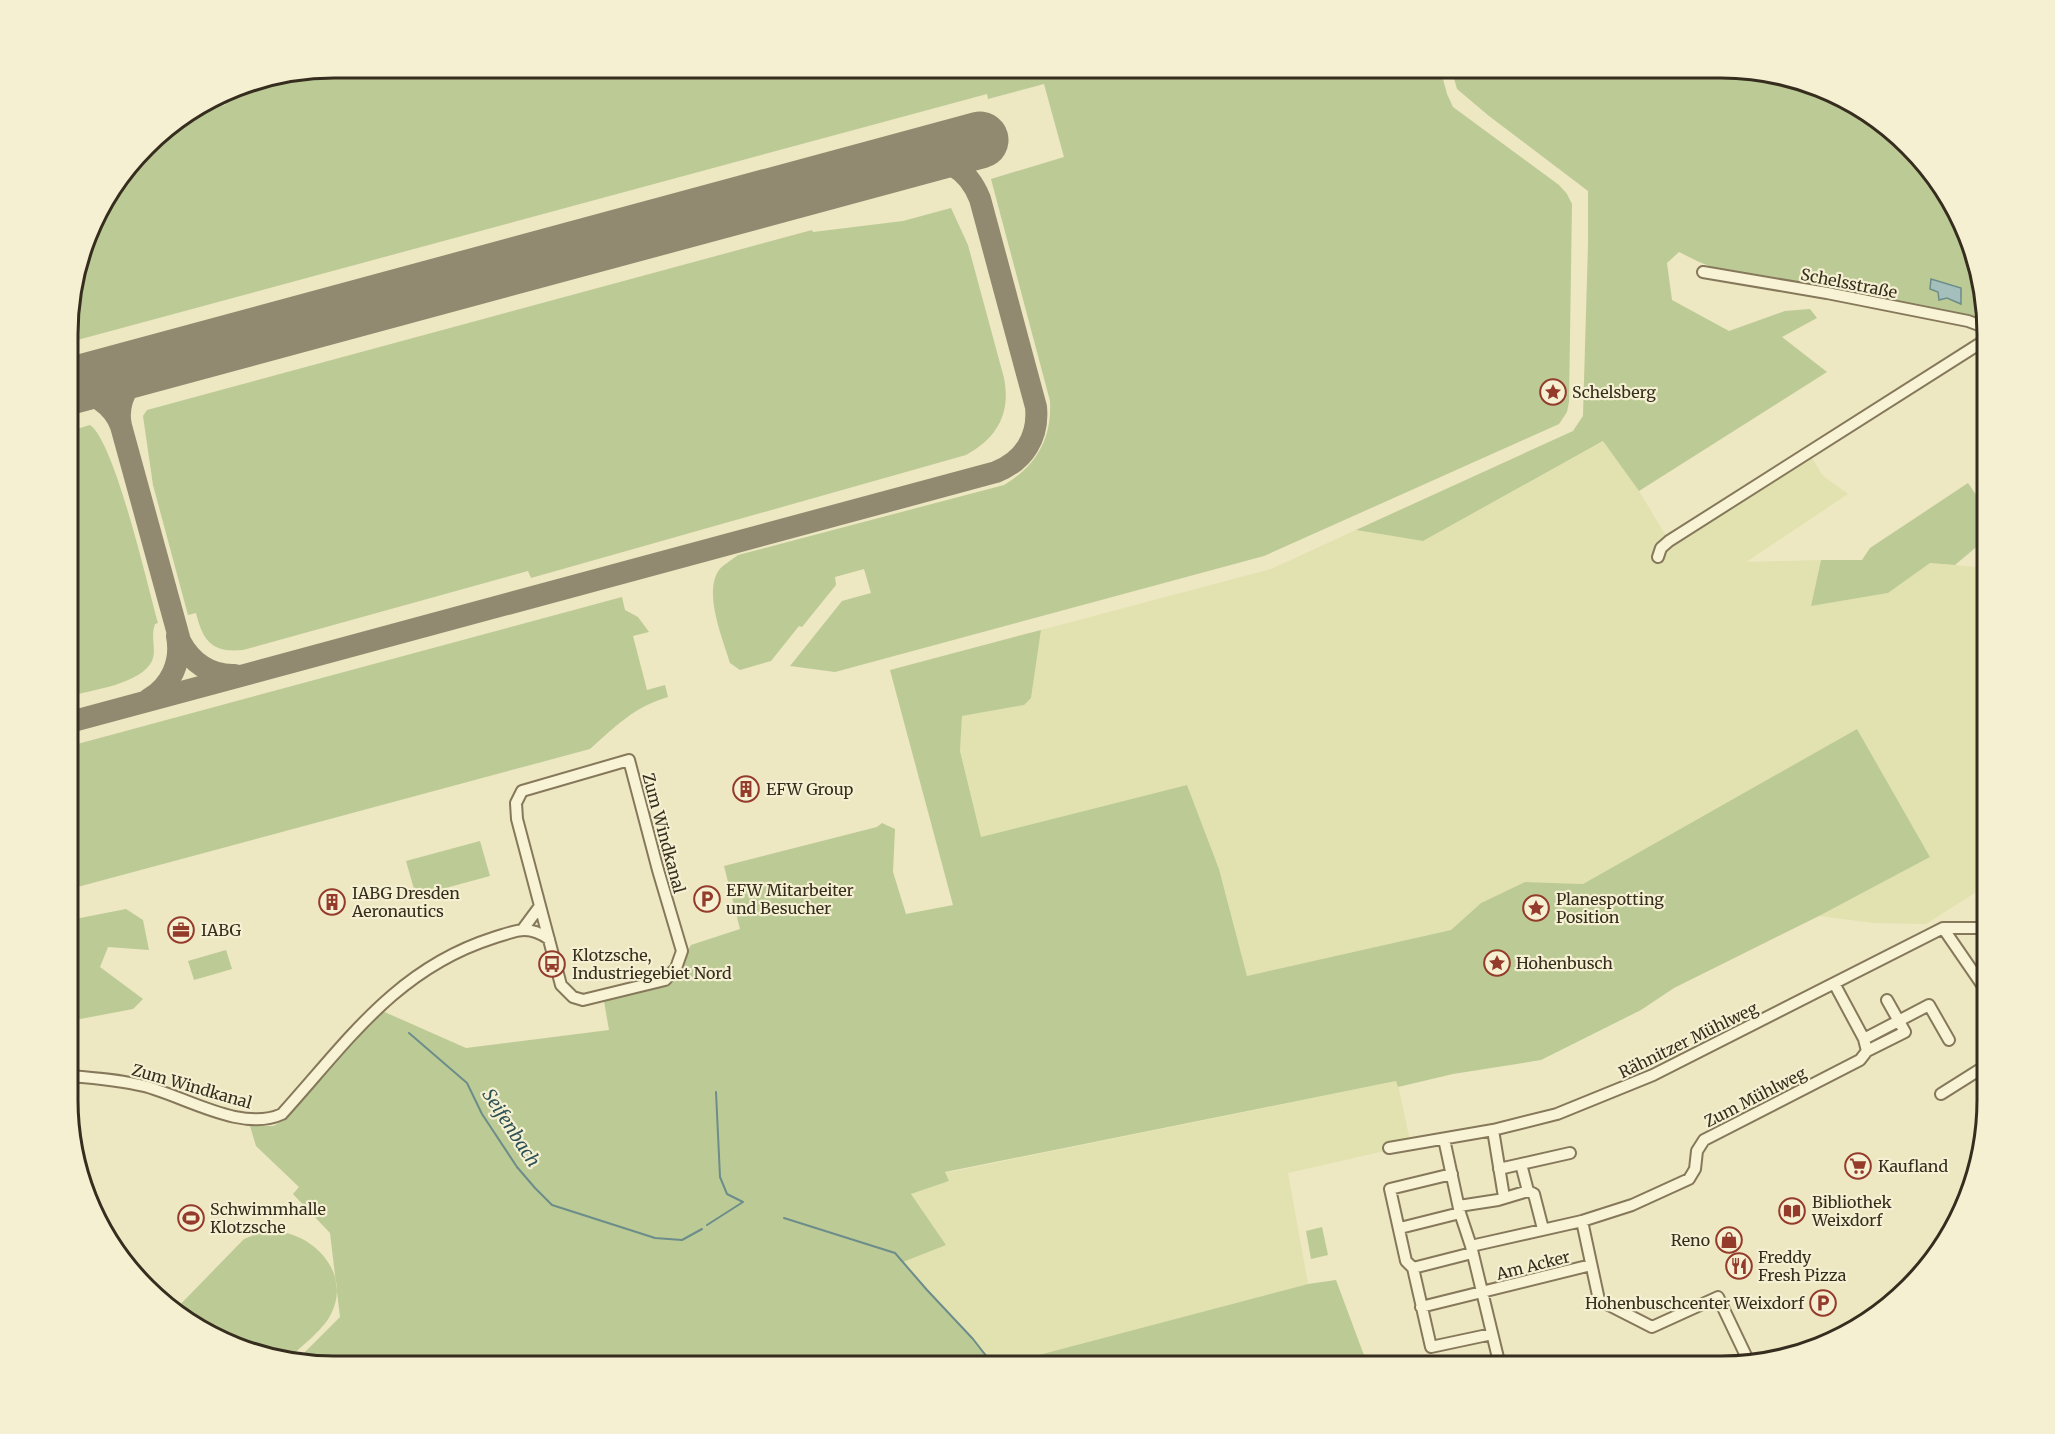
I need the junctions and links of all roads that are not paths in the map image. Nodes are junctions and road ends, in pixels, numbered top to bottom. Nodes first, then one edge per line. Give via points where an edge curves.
1 (1703, 272) dead end
2 (1976, 324) edge
3 (1977, 345) edge
4 (1658, 557) dead end
5 (540, 906) junction
6 (1943, 928) junction
7 (1977, 928) edge
8 (523, 929) junction
9 (549, 939) junction
10 (1977, 977) edge
11 (1835, 985) junction
12 (1887, 1000) dead end
13 (1899, 1021) junction
14 (1864, 1039) junction
15 (1949, 1040) dead end
16 (1867, 1051) junction
17 (1977, 1071) edge
18 (78, 1077) edge
19 (1941, 1094) dead end
20 (1493, 1130) junction
21 (1444, 1139) junction
22 (1389, 1148) dead end
23 (1570, 1153) dead end
24 (1521, 1164) junction
25 (1499, 1169) junction
26 (1452, 1174) junction
27 (1528, 1191) junction
28 (1504, 1197) junction
29 (1459, 1210) junction
30 (1582, 1221) junction
31 (1400, 1228) junction
32 (1543, 1229) junction
33 (1471, 1250) junction
34 (1591, 1266) junction
35 (1413, 1268) junction
36 (1482, 1293) junction
37 (1421, 1307) junction
38 (1492, 1334) junction
39 (1745, 1355) edge
40 (1498, 1356) edge

1 - 2 street, Schelsstraße
3 - 4 street via 1669,541
5 - 8 street
5 - 9 street, Zum Windkanal
5 - 9 street, Zum Windkanal via 517,819 516,803 522,791 629,760 682,951 676,968 665,980 583,1000 573,997 561,985
6 - 7 street, Rähnitzer Mühlweg
6 - 10 street
6 - 11 street, Rähnitzer Mühlweg
8 - 9 street
8 - 18 street, Zum Windkanal via 453,954 400,987 362,1022 282,1114 270,1120 244,1119 142,1085
11 - 14 street
11 - 20 street, Rähnitzer Mühlweg via 1653,1075 1557,1114
12 - 13 street
13 - 14 street
13 - 15 street via 1929,1005
13 - 16 street, Zum Mühlweg via 1905,1032
14 - 16 street
16 - 30 street, Zum Mühlweg via 1860,1060 1704,1140 1689,1179 1632,1205
17 - 19 street
20 - 21 street, Rähnitzer Mühlweg
20 - 25 street
21 - 22 street, Rähnitzer Mühlweg
21 - 26 street
23 - 24 street
24 - 25 street
24 - 27 street
25 - 28 street
26 - 29 street
26 - 31 street via 1390,1190
27 - 28 street
27 - 32 street via 1534,1194
28 - 29 street
29 - 31 street
29 - 33 street
30 - 32 street, Zum Mühlweg
30 - 34 street, Am Acker
31 - 35 street via 1406,1261
32 - 33 street, Zum Mühlweg
33 - 35 street, Zum Mühlweg
33 - 36 street
34 - 36 street, Am Acker
34 - 39 street, Am Acker via 1599,1300 1652,1327 1719,1297
35 - 37 street
36 - 37 street, Am Acker
36 - 38 street
37 - 38 street via 1431,1347
38 - 40 street

